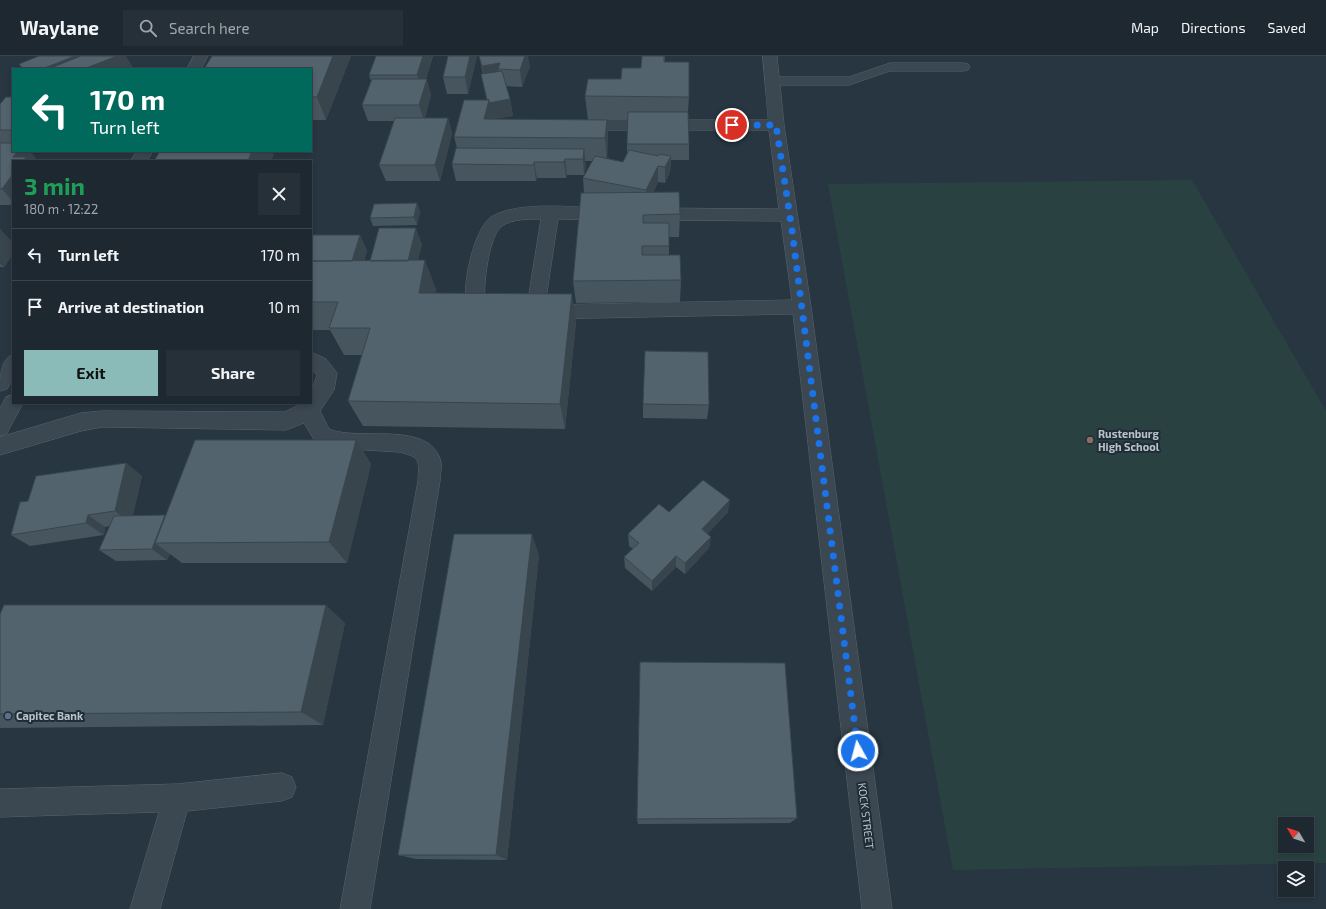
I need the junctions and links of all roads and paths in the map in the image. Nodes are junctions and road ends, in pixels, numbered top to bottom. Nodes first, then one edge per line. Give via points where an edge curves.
1 (201, 56) edge
2 (770, 56) edge
3 (963, 67) dead end
4 (195, 68) edge
5 (773, 81) junction
6 (608, 125) edge
7 (776, 125) junction
8 (550, 214) junction
9 (790, 215) junction
10 (802, 307) junction
11 (521, 312) junction
12 (312, 360) edge
13 (12, 364) edge
14 (0, 383) edge
15 (12, 404) edge
16 (309, 410) junction
17 (0, 427) edge
18 (0, 446) edge
19 (282, 787) dead end
20 (177, 798) junction
21 (0, 803) edge
22 (145, 909) edge
23 (355, 909) edge
24 (877, 909) edge

1 - 4 street
2 - 5 street, KOCK STREET
3 - 5 street via 890,67 849,81
5 - 7 street, KOCK STREET
6 - 7 street
7 - 9 street, KOCK STREET
8 - 9 street
8 - 11 street
8 - 11 street via 511,216 497,221 488,230 483,244 474,293 476,303 486,311
9 - 10 street, KOCK STREET
10 - 11 street
10 - 24 street, KOCK STREET
12 - 16 street via 327,373 320,399
13 - 14 street
15 - 17 street
16 - 18 street via 299,417 274,422 95,420
16 - 23 street via 321,434 333,440 406,444 424,453 430,462 429,481
19 - 20 street
20 - 21 street
20 - 22 street

